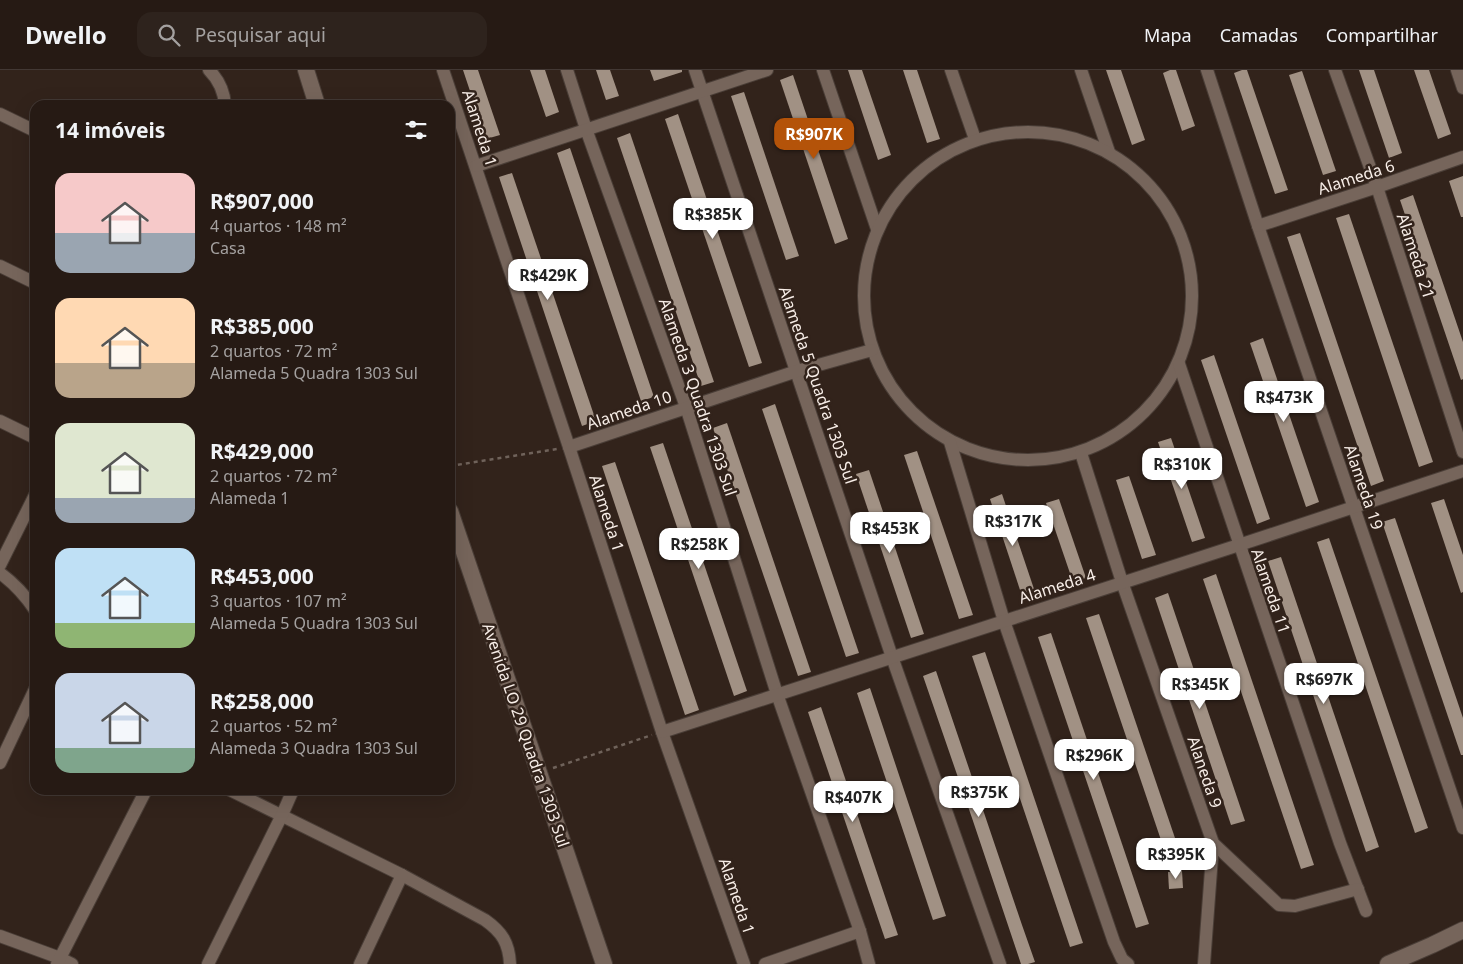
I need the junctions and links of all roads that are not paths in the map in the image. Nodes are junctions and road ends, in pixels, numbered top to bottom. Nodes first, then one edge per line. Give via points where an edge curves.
1 (209, 70) edge
2 (306, 70) edge
3 (444, 70) edge
4 (567, 70) edge
5 (695, 70) edge
6 (767, 70) edge
7 (823, 70) edge
8 (951, 70) edge
9 (1081, 70) edge
10 (1207, 70) edge
11 (1335, 70) edge
12 (1457, 70) edge
13 (1463, 88) edge
14 (702, 91) junction
15 (225, 100) edge
16 (314, 100) edge
17 (454, 100) edge
18 (455, 103) edge
19 (0, 114) edge
20 (30, 129) edge
21 (586, 129) junction
22 (975, 139) junction
23 (1109, 152) junction
24 (1463, 157) edge
25 (476, 166) junction
26 (1377, 188) junction
27 (1258, 226) junction
28 (877, 228) junction
29 (0, 266) edge
30 (30, 281) edge
31 (872, 350) junction
32 (1178, 364) junction
33 (797, 371) junction
34 (686, 407) junction
35 (0, 421) edge
36 (30, 436) edge
37 (950, 442) junction
38 (569, 447) junction
39 (1463, 452) edge
40 (1082, 453) junction
41 (1463, 471) edge
42 (30, 505) edge
43 (1353, 506) junction
44 (455, 526) edge
45 (1239, 545) junction
46 (0, 565) edge
47 (0, 573) edge
48 (1122, 582) junction
49 (30, 603) edge
50 (1004, 621) junction
51 (892, 657) junction
52 (777, 694) junction
53 (30, 701) edge
54 (662, 732) junction
55 (0, 762) edge
56 (143, 795) edge
57 (240, 795) edge
58 (291, 795) edge
59 (282, 816) junction
60 (1463, 828) edge
61 (1213, 843) junction
62 (402, 875) junction
63 (1358, 889) junction
64 (1366, 912) dead end
65 (1463, 930) edge
66 (860, 931) junction
67 (0, 936) edge
68 (58, 961) edge
69 (605, 962) edge
70 (72, 964) edge
71 (208, 964) edge
72 (360, 964) edge
73 (510, 964) edge
74 (744, 964) edge
75 (765, 964) edge
76 (869, 964) edge
77 (1000, 964) edge
78 (1128, 964) edge
79 (1204, 964) edge
80 (1388, 964) edge

1 - 15 street via 217,78
2 - 16 street
3 - 17 street, Alameda 1
4 - 21 street, Alameda 3 Quadra 1303 Sul
5 - 14 street, Alameda 5 Quadra 1303 Sul
6 - 14 street
7 - 28 street
8 - 22 street
9 - 23 street
10 - 27 street, Alameda 19
11 - 26 street, Alameda 21
12 - 13 street
14 - 21 street
14 - 33 street, Alameda 5 Quadra 1303 Sul
18 - 25 street, Alameda 1
19 - 20 street
21 - 25 street
21 - 34 street, Alameda 3 Quadra 1303 Sul
22 - 23 street via 1020,131 1066,135
22 - 28 street via 934,159 901,190
23 - 32 street via 1141,177 1167,208 1184,245 1192,285 1190,325
24 - 26 street, Alameda 6
25 - 38 street, Alameda 1
26 - 27 street, Alameda 6
26 - 39 street, Alameda 21
27 - 43 street, Alameda 19
28 - 31 street via 865,268 863,309
29 - 30 street
31 - 33 street, Alameda 10
31 - 37 street via 890,387 916,418
32 - 40 street via 1155,402 1122,433
32 - 45 street, Alameda 11
33 - 34 street, Alameda 10
33 - 51 street, Alameda 5 Quadra 1303 Sul
34 - 38 street, Alameda 10
34 - 52 street, Alameda 3 Quadra 1303 Sul
35 - 36 street
37 - 40 street via 992,458 1037,462
37 - 50 street
38 - 54 street, Alameda 1
40 - 48 street, Alaneda 9
41 - 43 street, Alameda 4
42 - 46 street
43 - 45 street, Alameda 4
43 - 60 street, Alameda 19
44 - 69 street, Avenida LO 29 Quadra 1303 Sul
45 - 48 street, Alameda 4
45 - 63 street, Alameda 11
47 - 49 street
48 - 50 street, Alameda 4
48 - 61 street, Alaneda 9
50 - 51 street, Alameda 4
50 - 78 street via 1114,942
51 - 52 street, Alameda 4
51 - 77 street, Alameda 5 Quadra 1303 Sul
52 - 54 street, Alameda 4
52 - 66 street, Alameda 3 Quadra 1303 Sul
53 - 55 street
54 - 74 street, Alameda 1
56 - 68 street
57 - 59 street
58 - 59 street
59 - 62 street
59 - 71 street
61 - 63 street via 1279,905 1295,906
61 - 79 street, Alaneda 9
62 - 72 street
62 - 73 street via 496,928 507,946
63 - 64 street, Alameda 11
65 - 80 street
66 - 75 street
66 - 76 street, Alameda 3 Quadra 1303 Sul
67 - 68 street
68 - 70 street

